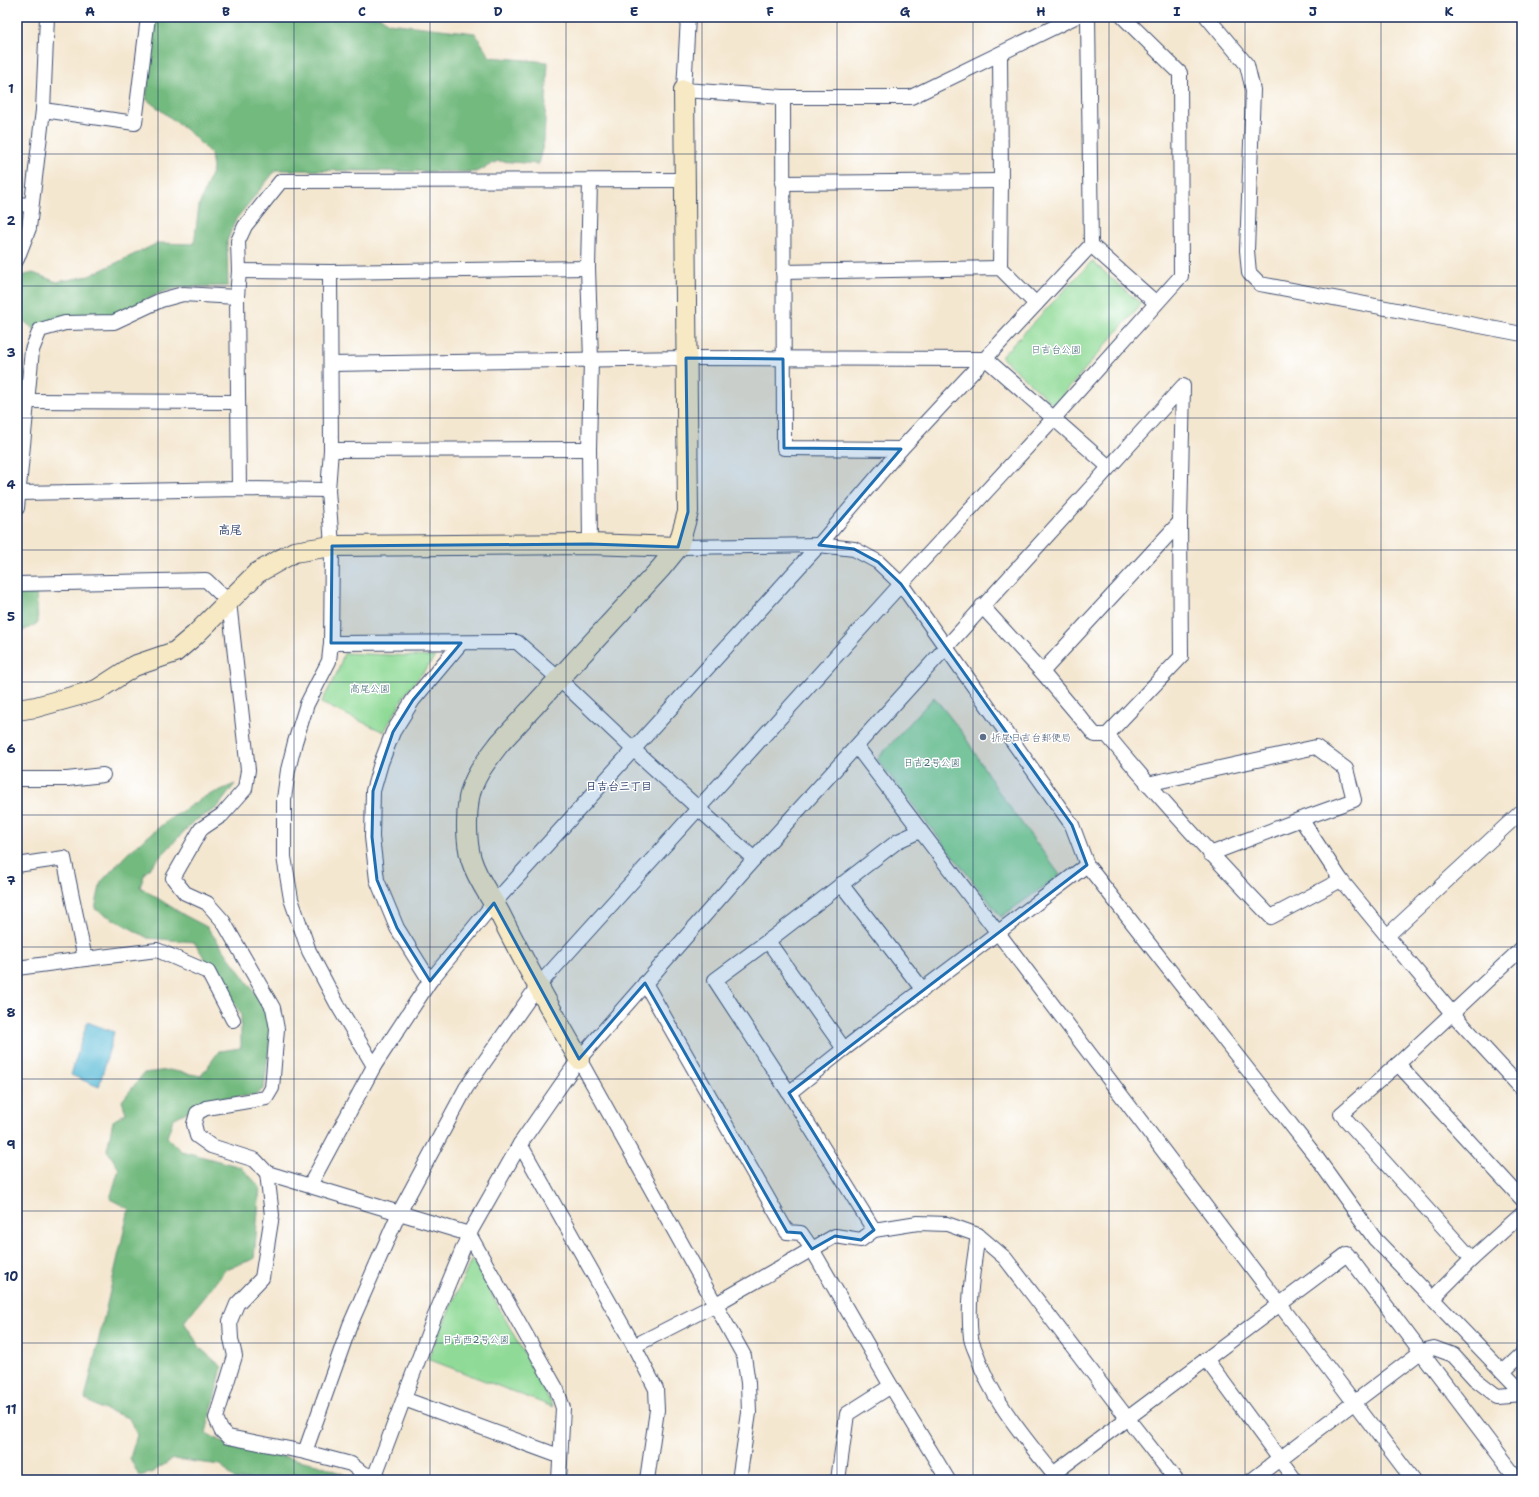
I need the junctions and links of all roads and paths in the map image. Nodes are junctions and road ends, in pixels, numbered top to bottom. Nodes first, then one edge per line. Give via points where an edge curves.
1 (47, 17) edge
2 (148, 17) edge
3 (688, 17) edge
4 (1075, 17) edge
5 (1088, 17) edge
6 (1123, 17) edge
7 (1207, 17) edge
8 (1000, 54) junction
9 (684, 90) junction
10 (783, 97) junction
11 (43, 110) junction
12 (685, 180) junction
13 (590, 181) junction
14 (1001, 181) junction
15 (782, 184) junction
16 (17, 204) edge
17 (31, 205) junction
18 (1091, 245) junction
19 (17, 259) edge
20 (588, 268) junction
21 (1000, 268) junction
22 (239, 272) junction
23 (330, 272) junction
24 (783, 272) junction
25 (237, 297) junction
26 (1156, 303) junction
27 (1036, 304) junction
28 (1522, 334) edge
29 (686, 358) junction
30 (783, 359) junction
31 (986, 359) junction
32 (591, 360) junction
33 (331, 364) junction
34 (28, 401) junction
35 (237, 402) junction
36 (1053, 419) junction
37 (589, 449) junction
38 (901, 449) junction
39 (331, 450) junction
40 (1109, 468) junction
41 (239, 489) junction
42 (328, 490) junction
43 (18, 493) junction
44 (17, 508) edge
45 (1180, 522) junction
46 (590, 544) junction
47 (819, 545) junction
48 (332, 546) junction
49 (678, 547) junction
50 (17, 584) edge
51 (901, 584) junction
52 (229, 602) junction
53 (982, 606) junction
54 (331, 643) junction
55 (461, 643) junction
56 (947, 648) junction
57 (1042, 672) junction
58 (559, 679) junction
59 (17, 710) edge
60 (1108, 735) junction
61 (857, 747) junction
62 (634, 750) junction
63 (103, 775) dead end
64 (17, 779) edge
65 (1147, 784) junction
66 (699, 808) junction
67 (1522, 811) edge
68 (1301, 819) junction
69 (920, 831) junction
70 (1210, 854) junction
71 (754, 859) junction
72 (17, 864) edge
73 (1087, 865) junction
74 (1341, 880) junction
75 (841, 884) junction
76 (494, 903) junction
77 (998, 933) junction
78 (1387, 936) junction
79 (768, 941) junction
80 (1522, 948) edge
81 (85, 959) junction
82 (17, 968) edge
83 (430, 981) junction
84 (646, 983) junction
85 (537, 987) junction
86 (923, 990) junction
87 (1452, 1013) junction
88 (233, 1020) dead end
89 (844, 1049) junction
90 (579, 1058) junction
91 (1398, 1064) junction
92 (374, 1066) junction
93 (1522, 1090) edge
94 (789, 1093) junction
95 (520, 1144) junction
96 (267, 1173) junction
97 (310, 1185) junction
98 (1522, 1199) edge
99 (399, 1212) junction
100 (1522, 1214) edge
101 (874, 1230) junction
102 (469, 1234) junction
103 (978, 1234) junction
104 (812, 1249) junction
105 (1472, 1259) junction
106 (1432, 1299) junction
107 (716, 1304) junction
108 (1280, 1304) junction
109 (634, 1346) junction
110 (1422, 1351) junction
111 (1522, 1354) edge
112 (1206, 1359) junction
113 (1503, 1372) junction
114 (891, 1386) junction
115 (1522, 1393) edge
116 (404, 1399) junction
117 (1353, 1402) junction
118 (1128, 1419) junction
119 (305, 1452) junction
120 (559, 1456) junction
121 (1279, 1458) junction
122 (840, 1477) edge
123 (1055, 1477) edge
124 (377, 1479) edge
125 (559, 1480) edge
126 (648, 1480) edge
127 (740, 1480) edge
128 (948, 1480) edge
129 (1176, 1480) edge
130 (1252, 1480) edge
131 (1295, 1480) edge
132 (1413, 1480) edge
133 (1518, 1480) edge

1 - 11 street
2 - 11 street via 135,123
3 - 9 street
4 - 8 street
5 - 18 street
6 - 26 street via 1180,73 1181,276
7 - 28 street via 1247,65 1252,90 1247,250 1249,272 1260,284
8 - 10 street via 911,97
8 - 14 street
9 - 10 street
9 - 12 street
10 - 15 street
11 - 17 street
12 - 13 street
12 - 29 street
13 - 20 street
13 - 22 street via 281,181 245,226 238,241
14 - 15 street
14 - 21 street
15 - 24 street
16 - 17 street
17 - 19 street via 29,228
18 - 26 street
18 - 27 street
20 - 23 street
20 - 32 street
21 - 24 street
21 - 27 street
22 - 23 street
22 - 25 street
23 - 33 street
24 - 30 street
25 - 34 street via 183,294 161,300 114,322 65,323 40,330 32,350
25 - 35 street
26 - 36 street
27 - 31 street
29 - 30 street
29 - 32 street
29 - 49 street via 688,512
30 - 31 street
30 - 38 street via 784,448
31 - 36 street
31 - 38 street
32 - 33 street
32 - 37 street
33 - 39 street
34 - 35 street
34 - 43 street
35 - 41 street
36 - 40 street
36 - 51 street
37 - 39 street
37 - 46 street
38 - 47 street
39 - 42 street
40 - 45 street via 1183,386
40 - 53 street
41 - 42 street
41 - 43 street
42 - 48 street
43 - 44 street
45 - 57 street
45 - 60 street via 1181,657
46 - 48 street
46 - 49 street
47 - 49 street
47 - 51 street via 854,549 878,562
47 - 62 street
48 - 52 street via 294,552 257,573
48 - 54 street
49 - 58 street
50 - 52 street via 206,580
51 - 56 street
51 - 66 street
52 - 59 street via 175,652 134,666 97,690
52 - 96 street via 248,770 245,789 222,815 201,830 173,878 185,893 207,903 223,921 273,1008 277,1036 272,1088 266,1098 206,1108 197,1113 194,1124 197,1136 211,1146 255,1160
53 - 56 street
53 - 57 street
54 - 55 street
54 - 92 street via 329,661 306,704 294,742 284,799 284,857 291,899 309,951
55 - 58 street via 517,642
55 - 83 street via 413,700 393,732 373,791 372,837 377,880 397,928
56 - 61 street
56 - 73 street via 1072,825
57 - 60 street via 1095,735
58 - 62 street
58 - 76 street via 492,754 480,770 469,798 467,831 471,858 478,877
60 - 65 street
61 - 69 street
61 - 71 street
62 - 66 street
62 - 76 street
63 - 64 street via 66,779
65 - 68 street via 1316,747 1346,769 1354,800
65 - 70 street
66 - 71 street
66 - 85 street
67 - 78 street
68 - 70 street
68 - 74 street
69 - 75 street via 898,841
69 - 77 street
70 - 74 street via 1271,917
71 - 84 street
72 - 81 street via 64,858
73 - 77 street
73 - 106 street via 1314,1154 1375,1239
74 - 78 street
75 - 79 street
75 - 86 street
76 - 83 street
76 - 85 street
77 - 86 street
77 - 108 street
78 - 87 street
79 - 89 street
79 - 94 street via 715,980
80 - 87 street
81 - 82 street
81 - 88 street via 157,950 208,972
83 - 92 street
84 - 90 street
84 - 104 street via 787,1232 801,1233
85 - 90 street
85 - 99 street via 466,1088
86 - 89 street
87 - 91 street
87 - 93 street
89 - 94 street
90 - 95 street
90 - 107 street
91 - 98 street
91 - 105 street via 1341,1114
92 - 97 street
94 - 101 street
95 - 102 street
95 - 109 street
96 - 97 street
96 - 119 street via 272,1215 262,1278 237,1304 230,1321 235,1356 216,1418 221,1430 228,1437
97 - 99 street
99 - 102 street
99 - 119 street via 350,1325
100 - 105 street
101 - 103 street via 930,1223 947,1224
101 - 104 street via 861,1240 835,1236
102 - 116 street
102 - 120 street via 557,1390 563,1408
103 - 118 street via 1005,1258
103 - 123 street via 971,1280 971,1340 982,1372 1001,1405
104 - 107 street
104 - 114 street
105 - 106 street
106 - 113 street
107 - 109 street
107 - 127 street via 744,1356 748,1383 749,1414
108 - 110 street via 1347,1254
108 - 112 street
108 - 117 street
109 - 126 street via 656,1389 658,1410
110 - 115 street via 1434,1348 1453,1355 1474,1379 1497,1396
110 - 117 street
110 - 133 street
111 - 113 street
112 - 118 street
112 - 121 street
113 - 115 street
114 - 122 street via 847,1414
114 - 128 street
116 - 120 street
116 - 124 street
117 - 121 street
117 - 132 street
118 - 123 street
118 - 129 street
119 - 124 street via 350,1464
120 - 125 street
121 - 130 street
121 - 131 street

